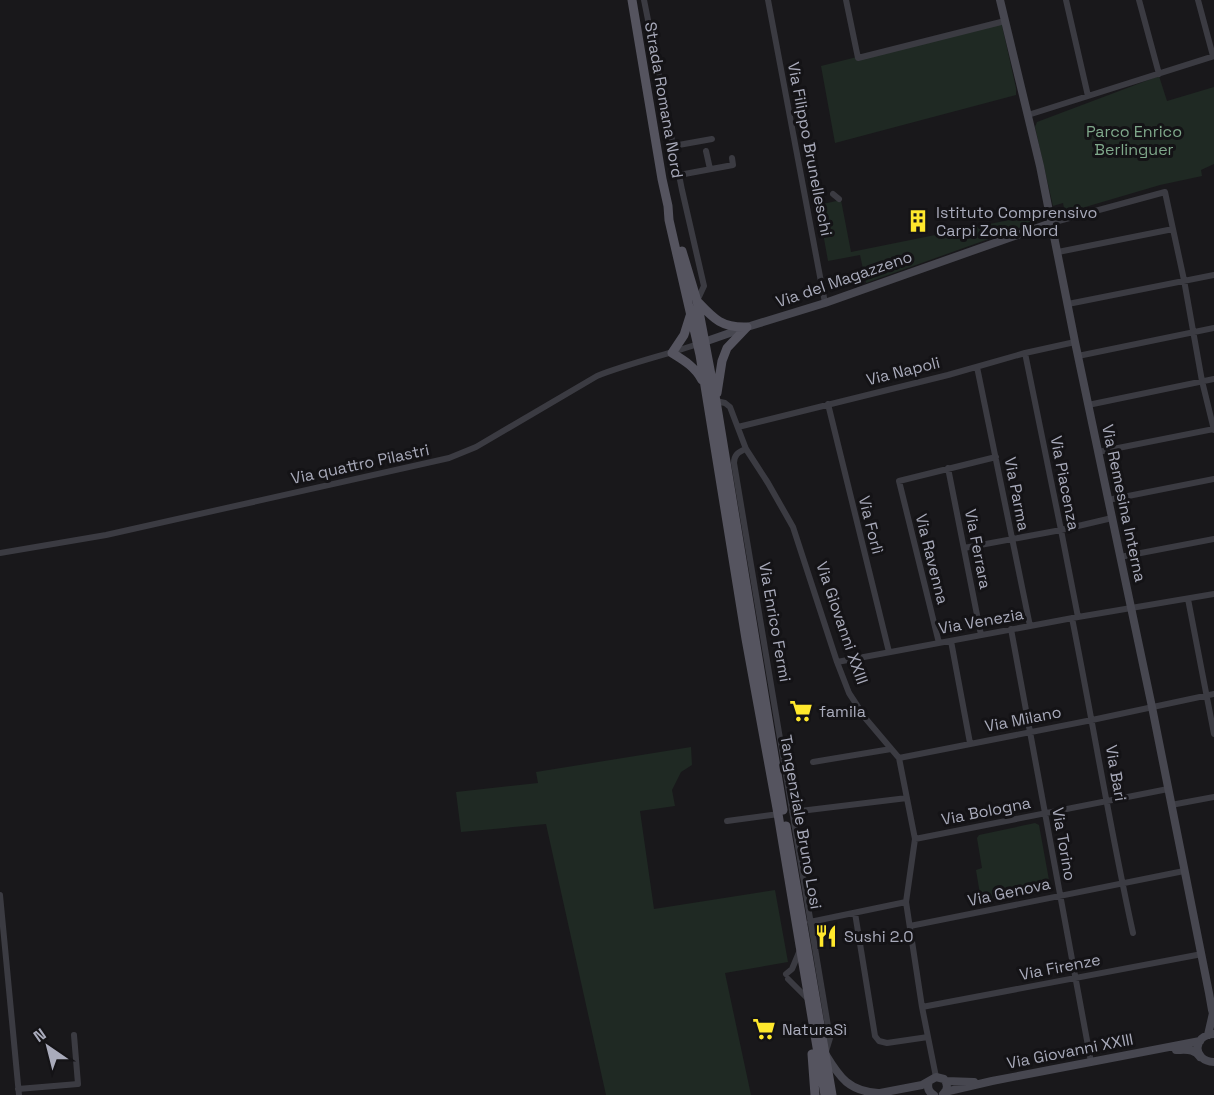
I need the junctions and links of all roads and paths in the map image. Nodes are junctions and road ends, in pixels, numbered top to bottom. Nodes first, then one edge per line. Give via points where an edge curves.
1 (632, 0) edge
2 (644, 0) edge
3 (768, 0) edge
4 (846, 0) edge
5 (1000, 0) edge
6 (1066, 0) edge
7 (1140, 0) edge
8 (1198, 0) edge
9 (1005, 21) junction
10 (1213, 56) edge
11 (1159, 74) junction
12 (1088, 96) junction
13 (1028, 115) junction
14 (712, 139) dead end
15 (673, 146) junction
16 (706, 151) dead end
17 (732, 158) dead end
18 (710, 169) junction
19 (679, 175) junction
20 (833, 194) dead end
21 (839, 199) dead end
22 (668, 206) junction
23 (1051, 223) junction
24 (1173, 229) junction
25 (1058, 252) junction
26 (1214, 275) edge
27 (1184, 280) junction
28 (697, 301) junction
29 (825, 303) junction
30 (1068, 304) junction
31 (691, 311) junction
32 (747, 327) junction
33 (1214, 328) edge
34 (1193, 332) junction
35 (1075, 342) junction
36 (701, 343) junction
37 (672, 353) junction
38 (1025, 353) junction
39 (1078, 356) junction
40 (977, 367) junction
41 (1214, 379) edge
42 (1202, 381) junction
43 (706, 387) junction
44 (716, 401) junction
45 (828, 404) junction
46 (1088, 405) junction
47 (738, 427) junction
48 (1214, 429) edge
49 (746, 448) junction
50 (1098, 452) junction
51 (996, 457) junction
52 (948, 468) junction
53 (1214, 479) edge
54 (1108, 500) junction
55 (1112, 518) junction
56 (1061, 530) junction
57 (1012, 538) junction
58 (1214, 539) edge
59 (964, 548) junction
60 (0, 554) edge
61 (1120, 557) junction
62 (1214, 594) edge
63 (1188, 599) junction
64 (1131, 609) junction
65 (1075, 618) junction
66 (1030, 627) junction
67 (1011, 629) junction
68 (981, 635) junction
69 (951, 641) junction
70 (939, 643) junction
71 (889, 652) junction
72 (837, 662) junction
73 (1214, 694) edge
74 (1206, 696) junction
75 (1152, 707) junction
76 (1092, 720) junction
77 (1030, 731) junction
78 (1214, 734) edge
79 (970, 743) junction
80 (891, 749) junction
81 (898, 758) junction
82 (813, 762) dead end
83 (1168, 789) junction
84 (1214, 796) edge
85 (907, 798) junction
86 (1107, 802) junction
87 (1171, 805) junction
88 (785, 813) junction
89 (1045, 813) junction
90 (726, 821) dead end
91 (915, 839) junction
92 (1184, 871) junction
93 (1122, 885) junction
94 (0, 895) edge
95 (1060, 895) junction
96 (906, 902) junction
97 (855, 913) junction
98 (810, 922) junction
99 (910, 926) junction
100 (1132, 933) dead end
101 (800, 950) junction
102 (1202, 954) junction
103 (1076, 978) junction
104 (1212, 992) edge
105 (808, 999) junction
106 (922, 1007) junction
107 (1214, 1015) edge
108 (812, 1024) junction
109 (1211, 1034) edge
110 (74, 1035) dead end
111 (928, 1037) junction
112 (1200, 1041) junction
113 (1154, 1050) junction
114 (825, 1053) junction
115 (1199, 1055) junction
116 (1091, 1062) junction
117 (1214, 1062) edge
118 (933, 1079) junction
119 (946, 1081) junction
120 (992, 1081) junction
121 (19, 1092) edge
122 (943, 1093) edge
123 (874, 1094) edge
124 (930, 1094) edge
125 (815, 1095) edge
126 (825, 1095) edge
127 (832, 1095) edge

1 - 22 main road, Strada Romana Nord
2 - 15 street
3 - 29 street, Via Filippo Brunelleschi
4 - 9 street via 858,58
5 - 9 street, Via Remesina Interna
6 - 12 street
7 - 11 street
8 - 10 street
9 - 13 street, Via Remesina Interna
10 - 11 street
11 - 12 street
12 - 13 street
13 - 23 street, Via Remesina Interna
14 - 15 street
15 - 19 street
16 - 18 street
17 - 18 street via 733,165
18 - 19 street
19 - 28 street via 704,286
20 - 21 street
22 - 28 main road, Strada Romana Nord
22 - 31 main road, Strada Romana Nord
23 - 24 street, Via del Magazzeno via 1166,192
23 - 25 street, Via Remesina Interna
23 - 29 street, Via del Magazzeno
24 - 25 street
24 - 27 street
25 - 30 street, Via Remesina Interna
26 - 27 street
27 - 30 street
27 - 34 street
28 - 32 main road via 724,325
28 - 36 main road, Strada Romana Nord
29 - 32 street, Via del Magazzeno
30 - 35 street, Via Remesina Interna
31 - 36 main road, Strada Romana Nord
31 - 37 main road via 684,335
32 - 36 street, Via del Magazzeno
32 - 44 main road via 727,348
33 - 34 street
34 - 39 street
34 - 42 street
35 - 38 street, Via Napoli
35 - 39 street, Via Remesina Interna
36 - 37 street, Via quattro Pilastri
36 - 43 main road, Tangenziale Bruno Losi
36 - 44 main road, Tangenziale Bruno Losi
37 - 43 main road via 693,367
37 - 60 street, Via quattro Pilastri via 597,376 476,447 448,458 106,535
38 - 40 street, Via Napoli
38 - 56 street, Via Piacenza
39 - 46 street, Via Remesina Interna
40 - 45 street, Via Napoli
40 - 51 street, Via Parma
41 - 42 street
42 - 46 street
42 - 48 street
43 - 88 main road, Tangenziale Bruno Losi via 746,639
44 - 47 street, Via Giovanni XXIII via 730,406
44 - 88 main road, Tangenziale Bruno Losi
45 - 47 street, Via Napoli
45 - 71 street, Via Forlì
46 - 50 street, Via Remesina Interna
47 - 49 street, Via Giovanni XXIII
48 - 50 street
49 - 72 street, Via Giovanni XXIII via 793,527
49 - 88 street, Via Enrico Fermi via 736,454 734,463
50 - 54 street, Via Remesina Interna
51 - 52 street
51 - 57 street, Via Parma
52 - 59 street, Via Ferrara
52 - 70 street, Via Ravenna via 899,481
53 - 54 street
54 - 55 street, Via Remesina Interna
55 - 56 street
55 - 61 street, Via Remesina Interna
56 - 57 street
56 - 65 street, Via Piacenza
57 - 59 street
57 - 66 street, Via Parma
58 - 61 street
59 - 68 street, Via Ferrara
61 - 64 street, Via Remesina Interna
62 - 63 street, Via Venezia
63 - 64 street, Via Venezia
63 - 74 street
64 - 65 street, Via Venezia
64 - 75 street, Via Remesina Interna
65 - 66 street, Via Venezia
65 - 76 street, Via Bari
66 - 67 street, Via Venezia
67 - 68 street, Via Venezia
67 - 77 street, Via Torino
68 - 69 street, Via Venezia
69 - 70 street, Via Venezia
69 - 79 street
70 - 71 street, Via Venezia
71 - 72 street, Via Venezia
72 - 80 street, Via Giovanni XXIII via 849,693
73 - 74 street, Via Milano
74 - 75 street, Via Milano
74 - 78 street
75 - 76 street, Via Milano
75 - 83 street, Via Remesina Interna
76 - 77 street, Via Milano
76 - 86 street, Via Bari
77 - 79 street, Via Milano
77 - 89 street, Via Torino
79 - 81 street, Via Milano
80 - 81 street, Via Giovanni XXIII
80 - 82 street
81 - 85 street, Via Giovanni XXIII
83 - 86 street, Via Bologna
83 - 87 street, Via Remesina Interna
84 - 87 street
85 - 88 street
85 - 91 street, Via Giovanni XXIII
86 - 89 street, Via Bologna
86 - 93 street, Via Bari
87 - 92 street, Via Remesina Interna
88 - 90 street
88 - 98 street, Via Enrico Fermi
88 - 101 main road, Tangenziale Bruno Losi
88 - 114 main road, Tangenziale Bruno Losi
89 - 91 street, Via Bologna
89 - 95 street, Via Torino
91 - 96 street, Via Giovanni XXIII
92 - 93 street, Via Genova
92 - 102 street, Via Remesina Interna
93 - 95 street, Via Genova
93 - 100 street, Via Bari
94 - 121 street
95 - 99 street, Via Genova
95 - 103 street, Via Torino
96 - 97 street
96 - 99 street, Via Giovanni XXIII
97 - 98 street
97 - 111 street via 875,1036 887,1043
98 - 114 street, Via Enrico Fermi via 830,1038
99 - 106 street, Via Giovanni XXIII
101 - 105 main road, Tangenziale Bruno Losi
101 - 105 street via 788,974
102 - 103 street, Via Firenze
102 - 104 street, Via Remesina Interna
103 - 106 street, Via Firenze
103 - 116 street, Via Torino
104 - 107 street, Via Remesina Interna
105 - 108 main road, Tangenziale Bruno Losi
106 - 111 street, Via Giovanni XXIII
107 - 109 street, Via Remesina Interna
108 - 125 main road
108 - 126 main road, Tangenziale Bruno Losi
109 - 112 street
110 - 121 street via 78,1084
111 - 118 street, Via Giovanni XXIII
112 - 113 street, Via Giovanni XXIII
112 - 115 street
113 - 115 street, Via Giovanni XXIII via 1195,1050
113 - 116 street, Via Giovanni XXIII
114 - 123 street via 846,1083
114 - 127 main road, Tangenziale Bruno Losi
115 - 117 street, Via Giovanni XXIII
116 - 120 street, Via Giovanni XXIII
118 - 119 street via 941,1077
118 - 123 street via 922,1085
118 - 124 street
119 - 120 street, Via Giovanni XXIII
119 - 122 street
120 - 122 street, Via Giovanni XXIII

